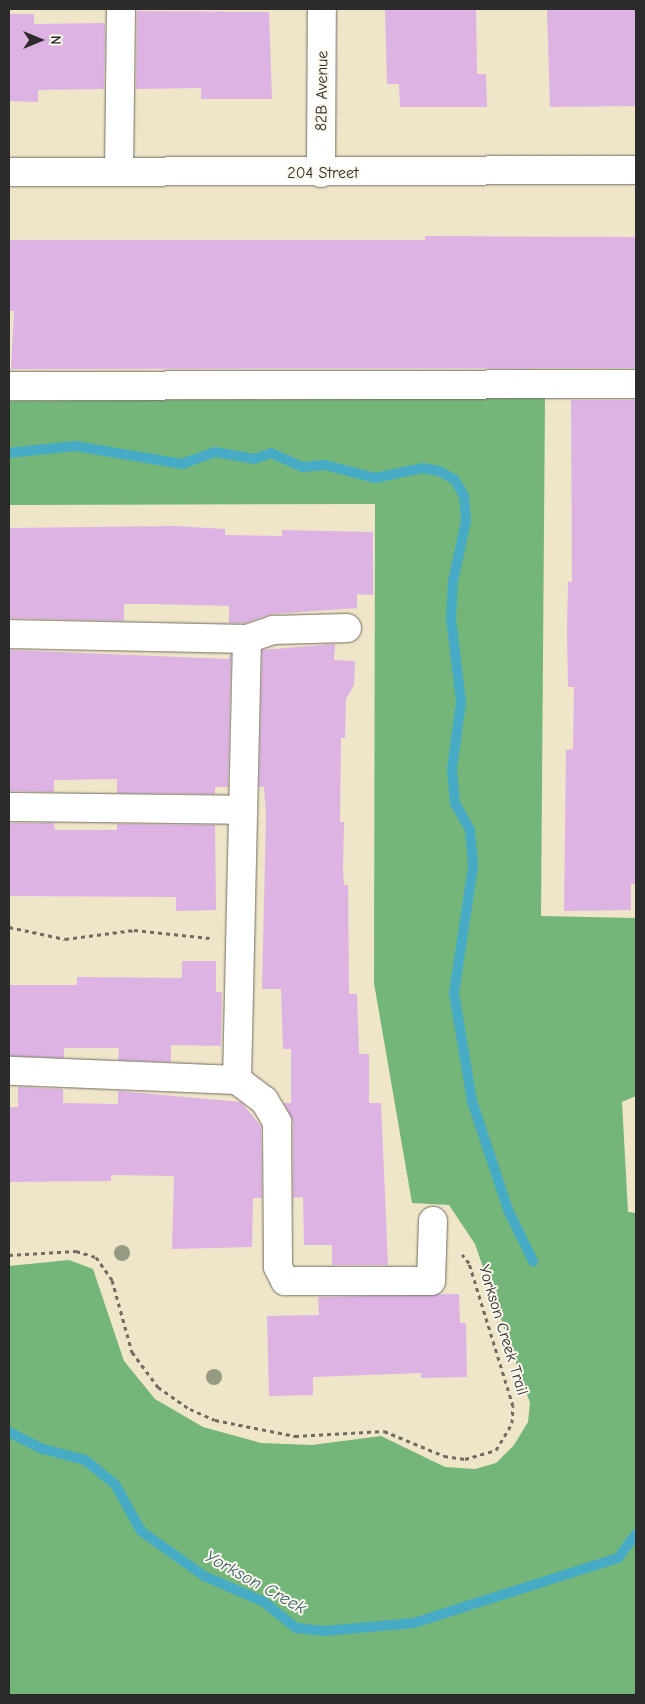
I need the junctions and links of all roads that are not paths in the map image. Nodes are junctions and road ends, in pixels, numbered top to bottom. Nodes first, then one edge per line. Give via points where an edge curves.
1 (121, 9) edge
2 (322, 9) edge
3 (636, 170) edge
4 (9, 172) edge
5 (119, 172) junction
6 (321, 173) junction
7 (636, 384) edge
8 (9, 386) edge
9 (347, 628) dead end
10 (9, 634) edge
11 (247, 639) junction
12 (9, 807) edge
13 (243, 810) junction
14 (9, 1071) edge
15 (237, 1080) junction
16 (433, 1221) dead end

1 - 5 street
2 - 6 street, 82B Avenue
3 - 6 street, 204 Street
4 - 5 street, 204 Street
5 - 6 street, 204 Street
7 - 8 street
9 - 11 street via 273,630
10 - 11 street
11 - 13 street
12 - 13 street
13 - 15 street
14 - 15 street
15 - 16 street via 264,1100 277,1122 278,1268 285,1281 431,1281

